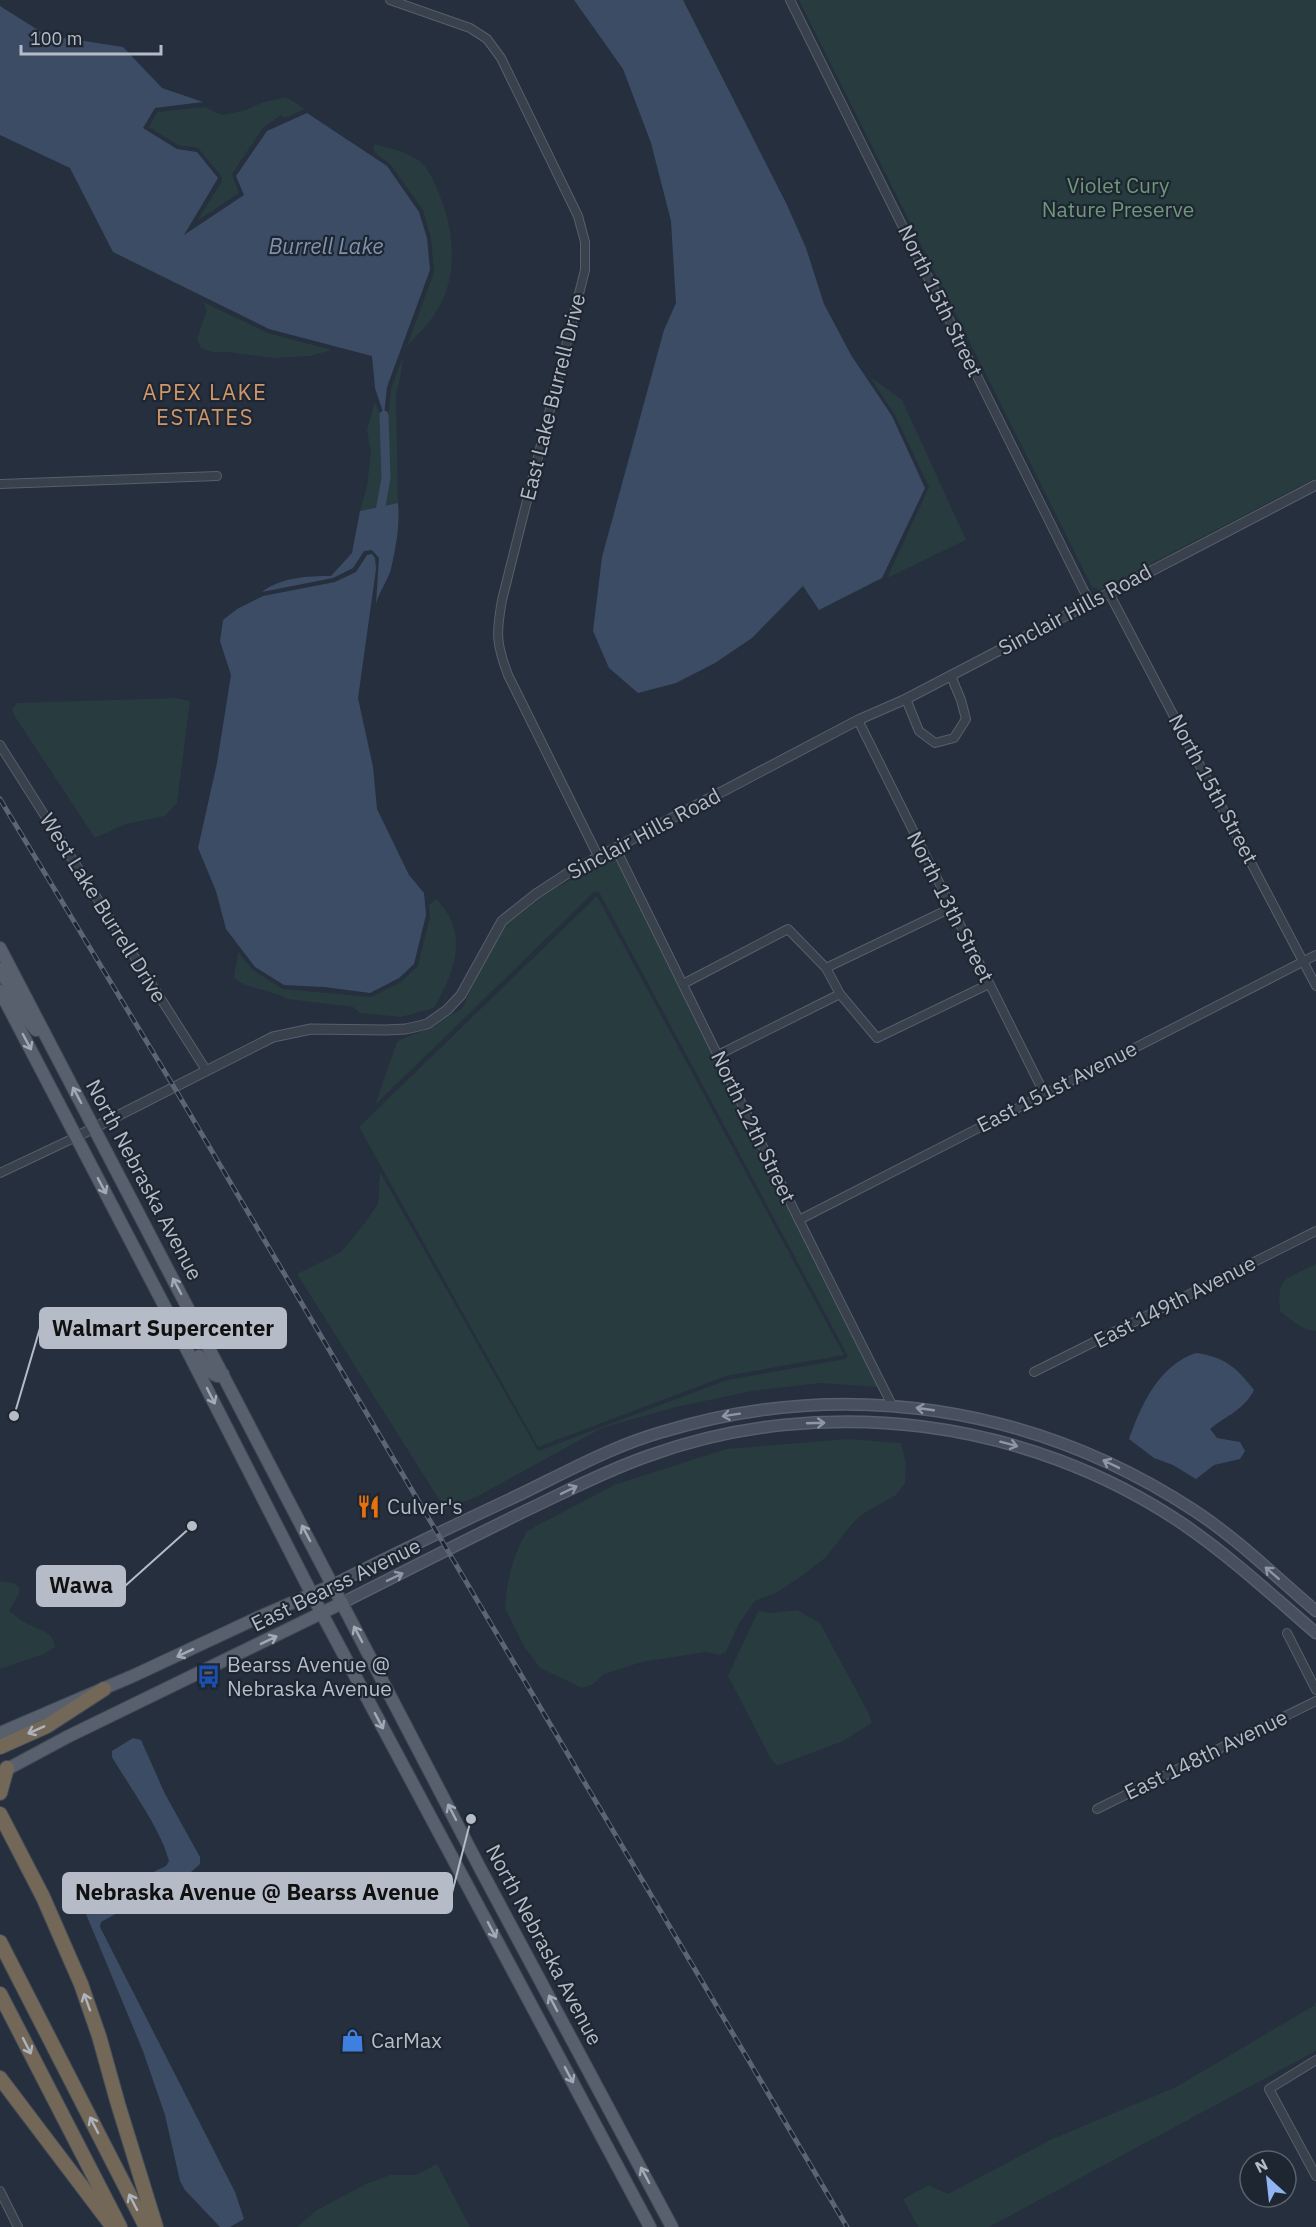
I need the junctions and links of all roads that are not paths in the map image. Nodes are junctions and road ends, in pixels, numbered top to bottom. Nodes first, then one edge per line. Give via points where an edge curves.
1 (390, 0) edge
2 (790, 0) edge
3 (217, 476) dead end
4 (0, 484) edge
5 (1316, 486) edge
6 (1109, 593) junction
7 (1090, 603) junction
8 (951, 676) junction
9 (906, 699) junction
10 (858, 720) junction
11 (0, 745) edge
12 (616, 849) junction
13 (599, 858) junction
14 (951, 908) junction
15 (0, 948) edge
16 (1316, 955) edge
17 (1304, 961) junction
18 (826, 968) junction
19 (0, 969) edge
20 (683, 984) junction
21 (989, 984) junction
22 (1316, 986) edge
23 (0, 991) edge
24 (840, 994) junction
25 (45, 1035) junction
26 (718, 1055) junction
27 (206, 1070) junction
28 (1044, 1093) junction
29 (94, 1128) junction
30 (76, 1137) junction
31 (0, 1173) edge
32 (799, 1220) junction
33 (1316, 1231) edge
34 (165, 1307) junction
35 (1034, 1372) dead end
36 (223, 1374) junction
37 (892, 1405) junction
38 (333, 1585) junction
39 (312, 1596) junction
40 (342, 1603) junction
41 (1316, 1611) edge
42 (322, 1614) junction
43 (1287, 1633) dead end
44 (1316, 1633) edge
45 (104, 1689) junction
46 (1316, 1690) edge
47 (1316, 1701) edge
48 (0, 1732) edge
49 (0, 1747) edge
50 (4, 1770) edge
51 (0, 1793) edge
52 (1097, 1809) dead end
53 (0, 1812) edge
54 (482, 1870) junction
55 (464, 1879) junction
56 (0, 1942) edge
57 (0, 1994) edge
58 (1316, 2061) edge
59 (0, 2078) edge
60 (614, 2117) junction
61 (596, 2126) junction
62 (1313, 2163) edge
63 (1316, 2176) edge
64 (0, 2191) edge
65 (18, 2227) edge
66 (113, 2227) edge
67 (120, 2227) edge
68 (146, 2227) edge
69 (156, 2227) edge
70 (650, 2227) edge
71 (672, 2227) edge

1 - 13 street, East Lake Burrell Drive via 470,28 487,39 501,58 578,216 585,242 585,270 496,630 508,675
2 - 7 street, North 15th Street
3 - 4 street
5 - 6 street, Sinclair Hills Road
6 - 7 street, Sinclair Hills Road
6 - 17 street, North 15th Street
7 - 8 street, Sinclair Hills Road
8 - 9 street, Sinclair Hills Road
8 - 9 street via 966,719 954,738 935,743 919,731
9 - 10 street, Sinclair Hills Road
10 - 12 street, Sinclair Hills Road
10 - 14 street, North 13th Street
11 - 27 street, West Lake Burrell Drive
12 - 13 street, Sinclair Hills Road
12 - 20 street, North 12th Street
13 - 27 street, Sinclair Hills Road via 568,873 502,921 461,995 427,1024 406,1029 292,1032 273,1037
14 - 18 street
14 - 21 street, North 13th Street
15 - 25 main road, North Nebraska Avenue
16 - 17 street, East 151st Avenue
17 - 22 street, North 15th Street
17 - 28 street, East 151st Avenue
18 - 20 street via 788,929
18 - 24 street
19 - 25 main road via 26,1017
20 - 26 street, North 12th Street
21 - 24 street via 877,1038
21 - 28 street, North 13th Street
23 -> 30 main road, North Nebraska Avenue
24 - 26 street
29 -> 25 main road, North Nebraska Avenue
26 - 32 street, North 12th Street
27 - 29 street, Sinclair Hills Road
28 - 32 street, East 151st Avenue
29 - 30 street, Sinclair Hills Road
36 -> 29 main road, North Nebraska Avenue
30 - 31 street, Sinclair Hills Road
30 -> 34 main road, North Nebraska Avenue
32 - 37 street, North 12th Street
33 - 35 street, East 149th Avenue
34 - 36 main road via 179,1316 206,1368 217,1376
34 -> 39 main road, North Nebraska Avenue
38 -> 36 main road, North Nebraska Avenue
37 -> 38 main road, East Bearss Avenue via 780,1407 660,1432 608,1452
41 -> 37 main road, East Bearss Avenue via 1198,1512 1106,1461 1002,1424
38 - 39 main road, East Bearss Avenue
38 - 40 main road, North Nebraska Avenue
39 - 42 main road, North Nebraska Avenue
39 -> 45 main road, East Bearss Avenue
40 - 42 main road, East Bearss Avenue
40 -> 44 main road, East Bearss Avenue via 574,1487 651,1454 770,1426 900,1423 1012,1444 1099,1477 1192,1531
54 -> 40 main road, North Nebraska Avenue
50 -> 42 main road, East Bearss Avenue
42 -> 55 main road, North Nebraska Avenue
43 - 46 street
45 - 48 main road, East Bearss Avenue
45 -> 49 highway via 47,1726
47 - 52 street, East 148th Avenue
50 - 51 highway
69 -> 53 highway via 81,1984
54 - 55 main road
60 -> 54 main road, North Nebraska Avenue
55 -> 61 main road, North Nebraska Avenue
68 -> 56 highway
57 -> 67 highway
58 - 62 street via 1269,2089
59 - 66 highway
60 - 61 street
71 -> 60 main road, North Nebraska Avenue
61 - 70 main road, North Nebraska Avenue
62 - 63 street
64 - 65 street

